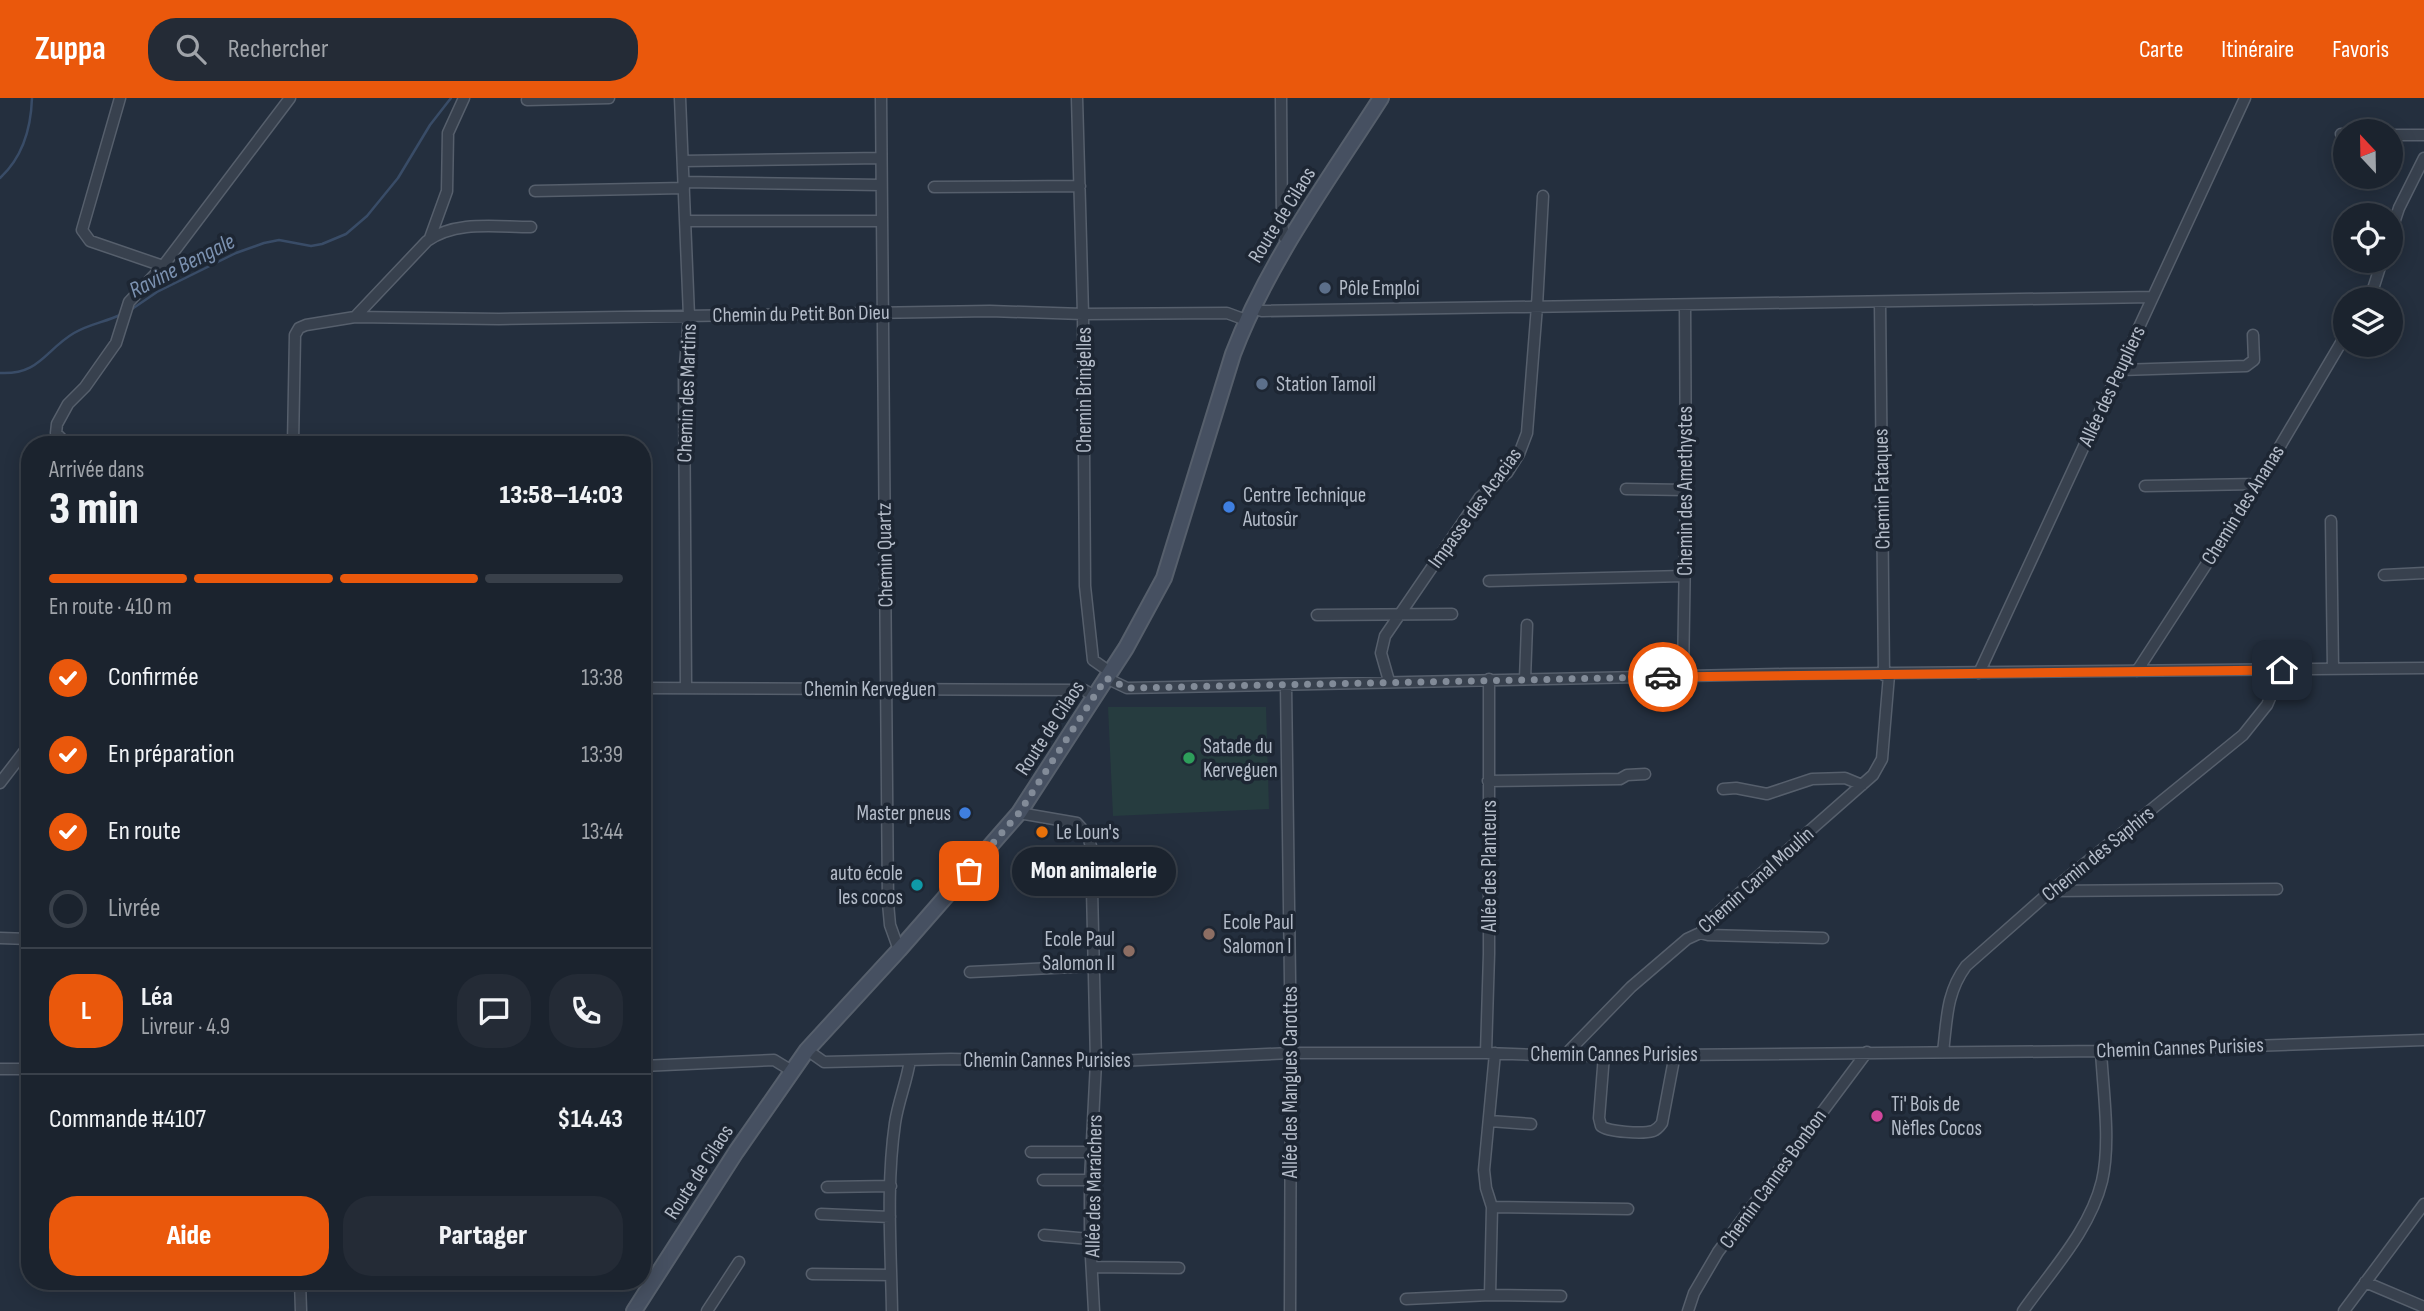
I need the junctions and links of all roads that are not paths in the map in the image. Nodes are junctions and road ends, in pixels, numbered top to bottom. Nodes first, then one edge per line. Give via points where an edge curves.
1 (120, 98) edge
2 (290, 98) edge
3 (464, 98) edge
4 (610, 98) edge
5 (680, 98) edge
6 (881, 98) edge
7 (1077, 98) edge
8 (1281, 98) edge
9 (1381, 98) edge
10 (2245, 98) edge
11 (527, 100) edge
12 (2403, 135) edge
13 (2424, 135) edge
14 (881, 158) junction
15 (2424, 158) edge
16 (683, 162) junction
17 (684, 185) junction
18 (881, 185) junction
19 (1080, 186) junction
20 (934, 187) dead end
21 (535, 191) dead end
22 (1543, 196) dead end
23 (2402, 203) edge
24 (685, 221) junction
25 (881, 221) junction
26 (531, 227) dead end
27 (429, 239) junction
28 (1290, 240) junction
29 (163, 266) junction
30 (2153, 298) junction
31 (1880, 303) junction
32 (1685, 305) junction
33 (1537, 306) junction
34 (881, 312) junction
35 (1083, 314) junction
36 (1249, 314) junction
37 (689, 316) junction
38 (355, 317) junction
39 (2253, 335) dead end
40 (2333, 356) edge
41 (2120, 370) junction
42 (59, 436) edge
43 (293, 436) edge
44 (2257, 484) junction
45 (2145, 486) dead end
46 (1626, 489) dead end
47 (1686, 489) junction
48 (2331, 521) dead end
49 (2424, 573) edge
50 (2384, 575) dead end
51 (1685, 576) junction
52 (1489, 580) dead end
53 (1401, 614) junction
54 (1452, 614) dead end
55 (1317, 615) dead end
56 (1527, 625) dead end
57 (2424, 668) edge
58 (2333, 669) junction
59 (2282, 670) junction
60 (2137, 671) junction
61 (1979, 673) junction
62 (1108, 675) junction
63 (1887, 675) junction
64 (1683, 676) junction
65 (1489, 679) junction
66 (1525, 679) junction
67 (1389, 681) junction
68 (1286, 685) junction
69 (686, 687) junction
70 (651, 688) edge
71 (887, 689) junction
72 (1096, 696) junction
73 (21, 756) edge
74 (1645, 774) dead end
75 (1488, 781) junction
76 (0, 783) edge
77 (1862, 785) junction
78 (1723, 789) dead end
79 (1019, 813) junction
80 (2277, 889) dead end
81 (2051, 891) junction
82 (1700, 933) junction
83 (1823, 938) dead end
84 (0, 939) edge
85 (21, 939) edge
86 (899, 950) junction
87 (1094, 966) junction
88 (970, 972) dead end
89 (2424, 1040) edge
90 (807, 1050) junction
91 (2101, 1051) junction
92 (1867, 1052) junction
93 (1943, 1052) junction
94 (1291, 1053) junction
95 (1490, 1053) junction
96 (1675, 1054) junction
97 (1604, 1055) junction
98 (1564, 1056) junction
99 (910, 1060) junction
100 (1096, 1062) junction
101 (651, 1066) edge
102 (0, 1069) edge
103 (21, 1069) edge
104 (792, 1071) junction
105 (1490, 1121) junction
106 (1531, 1124) dead end
107 (1031, 1152) dead end
108 (1093, 1152) junction
109 (1042, 1180) dead end
110 (1090, 1180) junction
111 (891, 1186) junction
112 (827, 1187) dead end
113 (2424, 1204) edge
114 (1492, 1207) junction
115 (1628, 1209) dead end
116 (821, 1214) dead end
117 (890, 1217) junction
118 (1044, 1235) dead end
119 (1090, 1239) junction
120 (739, 1262) dead end
121 (1093, 1267) junction
122 (1179, 1268) dead end
123 (811, 1274) dead end
124 (891, 1275) junction
125 (2365, 1282) junction
126 (651, 1284) edge
127 (300, 1290) edge
128 (647, 1290) edge
129 (1490, 1295) junction
130 (1561, 1296) dead end
131 (1406, 1299) dead end
132 (2424, 1307) edge
133 (301, 1311) edge
134 (634, 1311) edge
135 (707, 1311) edge
136 (892, 1311) edge
137 (1094, 1311) edge
138 (1290, 1311) edge
139 (1688, 1311) edge
140 (2023, 1311) edge
141 (2344, 1311) edge

1 - 29 street via 82,230 90,241
2 - 29 street
3 - 27 street via 448,133 447,191
4 - 11 street
5 - 16 street, Chemin des Martins
6 - 14 street, Chemin Quartz
7 - 19 street, Chemin Bringelles
8 - 28 street via 1282,223 1284,237
9 - 28 main road, Route de Cilaos
10 - 30 street, Allée des Peupliers
12 - 13 street
14 - 16 street
14 - 18 street, Chemin Quartz
15 - 23 street
16 - 17 street, Chemin des Martins
17 - 18 street
17 - 21 street
17 - 24 street, Chemin des Martins
18 - 25 street, Chemin Quartz
19 - 20 street
19 - 35 street, Chemin Bringelles
22 - 33 street, Impasse des Acacias
24 - 25 street
24 - 37 street, Chemin des Martins
25 - 34 street, Chemin Quartz
26 - 27 street via 463,227
27 - 38 street
28 - 36 main road, Route de Cilaos
29 - 42 street via 129,302 116,343 68,404 57,424
30 - 31 street, Chemin du Petit Bon Dieu
30 - 41 street, Allée des Peupliers
31 - 32 street, Chemin du Petit Bon Dieu
31 - 63 street, Chemin Fataques
32 - 33 street, Chemin du Petit Bon Dieu
32 - 47 street, Chemin des Amethystes
33 - 36 street, Chemin du Petit Bon Dieu
33 - 53 street, Impasse des Acacias via 1527,433 1519,454 1480,497
34 - 35 street, Chemin du Petit Bon Dieu
34 - 37 street, Chemin du Petit Bon Dieu
34 - 71 street, Chemin Quartz
35 - 36 street, Chemin du Petit Bon Dieu
35 - 62 street, Chemin Bringelles via 1085,586 1093,660
36 - 62 main road, Route de Cilaos via 1164,578
37 - 38 street, Chemin du Petit Bon Dieu
37 - 69 street, Chemin des Martins via 684,378
38 - 43 street, Chemin du Petit Bon Dieu via 306,325 295,335
39 - 41 street via 2254,360 2246,366
40 - 44 street, Chemin des Ananas
41 - 61 street, Allée des Peupliers
44 - 45 street
44 - 60 street, Chemin des Ananas
46 - 47 street
47 - 51 street, Chemin des Amethystes
48 - 58 street
49 - 50 street
51 - 52 street
51 - 64 street, Chemin des Amethystes
53 - 54 street
53 - 55 street
53 - 67 street, Impasse des Acacias via 1381,647
56 - 66 street
57 - 58 street
58 - 59 street
59 - 60 street
59 - 81 street, Chemin des Saphirs via 2267,705 2243,736
60 - 61 street
61 - 63 street
62 - 68 street via 1127,688
62 - 72 main road, Route de Cilaos
63 - 64 street
63 - 77 street, Chemin Canal Moulin via 1882,759
64 - 66 street
65 - 66 street
65 - 67 street
65 - 75 street, Allée des Planteurs
67 - 68 street
68 - 94 street, Allée des Mangues Carottes
69 - 70 street, Chemin Kerveguen
69 - 71 street, Chemin Kerveguen
71 - 72 street, Chemin Kerveguen via 1084,690
71 - 86 street, Chemin Quartz via 888,903
72 - 79 main road, Route de Cilaos
73 - 76 street
74 - 75 street via 1620,779
75 - 95 street, Allée des Planteurs
77 - 78 street via 1845,778 1812,779 1767,794
77 - 82 street, Chemin Canal Moulin via 1755,878
79 - 86 main road, Route de Cilaos
79 - 87 street, Allée des Maraîchers via 1077,823 1087,834
80 - 81 street
81 - 93 street, Chemin des Saphirs via 1955,981
82 - 83 street
82 - 98 street, Chemin Canal Moulin via 1631,986
84 - 85 street
86 - 90 main road, Route de Cilaos
87 - 88 street
87 - 100 street, Allée des Maraîchers
89 - 91 street, Chemin Cannes Purisies
90 - 99 street, Chemin Cannes Purisies via 824,1062
90 - 104 main road, Route de Cilaos
91 - 93 street, Chemin Cannes Purisies
91 - 140 street via 2102,1181 2082,1228
92 - 93 street, Chemin Cannes Purisies
92 - 96 street, Chemin Cannes Purisies
92 - 139 street, Chemin Cannes Bonbon via 1718,1252
94 - 95 street, Chemin Cannes Purisies
94 - 100 street, Chemin Cannes Purisies
94 - 138 street, Allée des Mangues Carottes
95 - 98 street, Chemin Cannes Purisies
95 - 105 street, Allée des Planteurs
96 - 97 street, Chemin Cannes Purisies
96 - 97 street via 1662,1123 1648,1131 1607,1131 1601,1126
97 - 98 street, Chemin Cannes Purisies
99 - 100 street, Chemin Cannes Purisies
99 - 111 street via 895,1121
100 - 108 street, Allée des Maraîchers
101 - 104 street via 774,1060
102 - 103 street
104 - 126 main road, Route de Cilaos
105 - 106 street
105 - 114 street, Allée des Planteurs via 1484,1170
107 - 108 street
108 - 110 street, Allée des Maraîchers
109 - 110 street
110 - 119 street, Allée des Maraîchers
111 - 112 street
111 - 117 street
113 - 125 street
114 - 115 street
114 - 129 street, Allée des Planteurs
116 - 117 street
117 - 124 street
118 - 119 street
119 - 121 street, Allée des Maraîchers
120 - 135 street
121 - 122 street
121 - 137 street, Allée des Maraîchers
123 - 124 street
124 - 136 street
125 - 132 street
125 - 141 street
127 - 133 street
128 - 134 main road, Route de Cilaos
129 - 130 street
129 - 131 street

